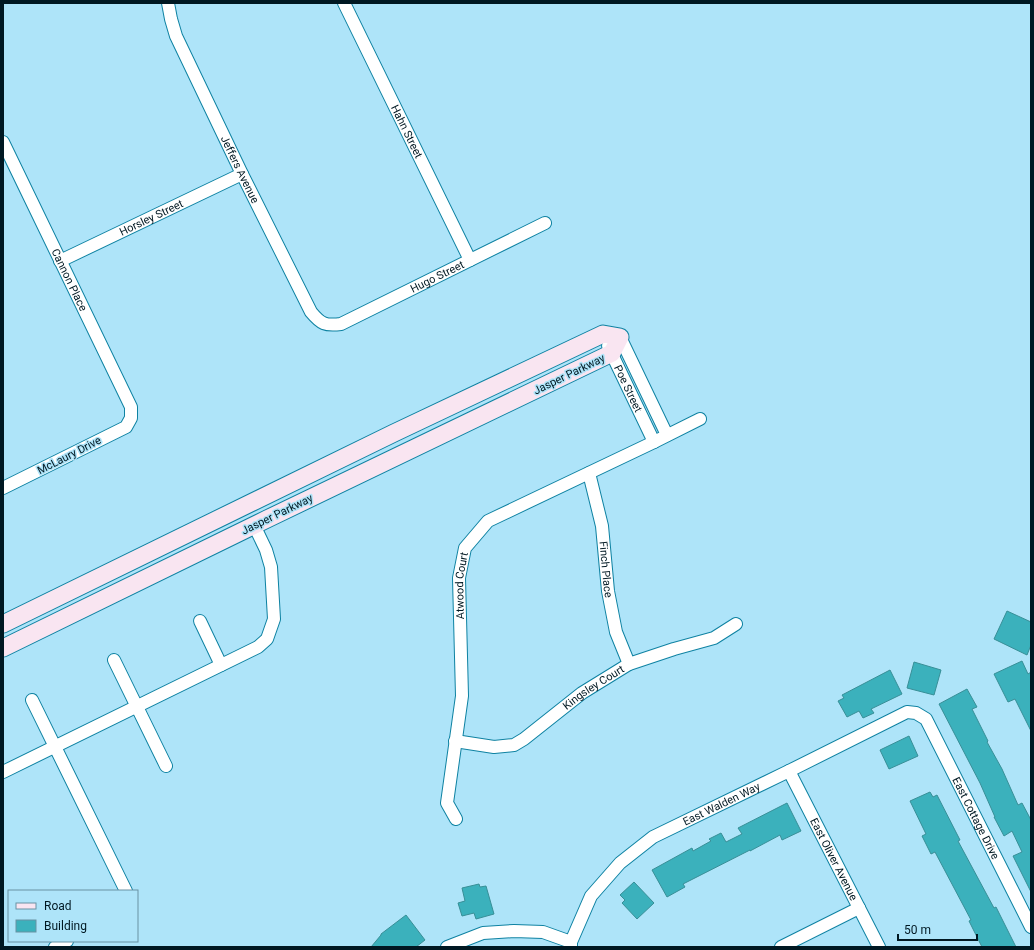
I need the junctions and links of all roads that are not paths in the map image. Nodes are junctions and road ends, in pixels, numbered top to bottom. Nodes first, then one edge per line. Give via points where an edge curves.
1 (168, 3) edge
2 (344, 3) edge
3 (3, 142) edge
4 (242, 174) junction
5 (545, 223) dead end
6 (470, 260) junction
7 (60, 261) junction
8 (328, 326) joint
9 (602, 334) junction
10 (620, 336) junction
11 (612, 353) junction
12 (131, 418) joint
13 (700, 419) dead end
14 (667, 436) junction
15 (654, 442) junction
16 (589, 473) junction
17 (3, 488) edge
18 (254, 526) junction
19 (200, 621) dead end
20 (3, 624) edge
21 (736, 624) dead end
22 (3, 648) edge
23 (114, 660) dead end
24 (629, 664) junction
25 (221, 665) junction
26 (32, 700) dead end
27 (136, 707) junction
28 (916, 713) joint
29 (455, 741) junction
30 (55, 747) junction
31 (166, 766) dead end
32 (789, 771) junction
33 (3, 772) edge
34 (456, 819) dead end
35 (126, 890) edge
36 (859, 908) junction
37 (1028, 914) edge
38 (1031, 927) edge
39 (65, 942) edge
40 (571, 945) edge
41 (54, 947) edge
42 (447, 947) edge
43 (781, 947) edge
44 (879, 947) edge

1 - 4 street, Jeffers Avenue via 176,36
2 - 6 street, Hahn Street
3 - 7 street, Cannon Place
4 - 7 street, Horsley Street
4 - 8 street, Jeffers Avenue via 311,312
5 - 6 street, Hugo Street
6 - 8 street, Hugo Street via 341,324
7 - 12 street, Cannon Place via 131,408
9 - 10 street
9 - 11 street, Poe Street
9 - 20 street, Jasper Parkway
10 - 11 street, Jasper Parkway
10 - 14 street, Poe Street
11 - 15 street, Poe Street
11 - 18 street, Jasper Parkway
12 - 17 street, McLaury Drive via 126,427
13 - 14 street, Atwood Court
14 - 15 street, Atwood Court
15 - 16 street, Atwood Court
16 - 24 street, Finch Place via 602,526 608,591 616,632
16 - 29 street, Atwood Court via 488,521 465,548 459,578 462,696
18 - 22 street, Jasper Parkway
18 - 25 street via 271,567 274,619 267,639 258,647
19 - 25 street
21 - 24 street, Kingsley Court via 714,638
23 - 27 street
24 - 29 street, Kingsley Court via 582,693 514,745 494,747
25 - 27 street
26 - 30 street
27 - 30 street
27 - 31 street
28 - 32 street, East Walden Way via 907,712
28 - 37 street, East Cottage Drive via 926,719
29 - 34 street, Atwood Court via 447,803
30 - 33 street
30 - 35 street
32 - 36 street, East Oliver Avenue
32 - 40 street, East Walden Way via 653,837 620,862 591,896
36 - 43 street
36 - 44 street, East Oliver Avenue
37 - 38 street, East Cottage Drive
39 - 41 street
40 - 42 street via 543,932 514,931 483,934

